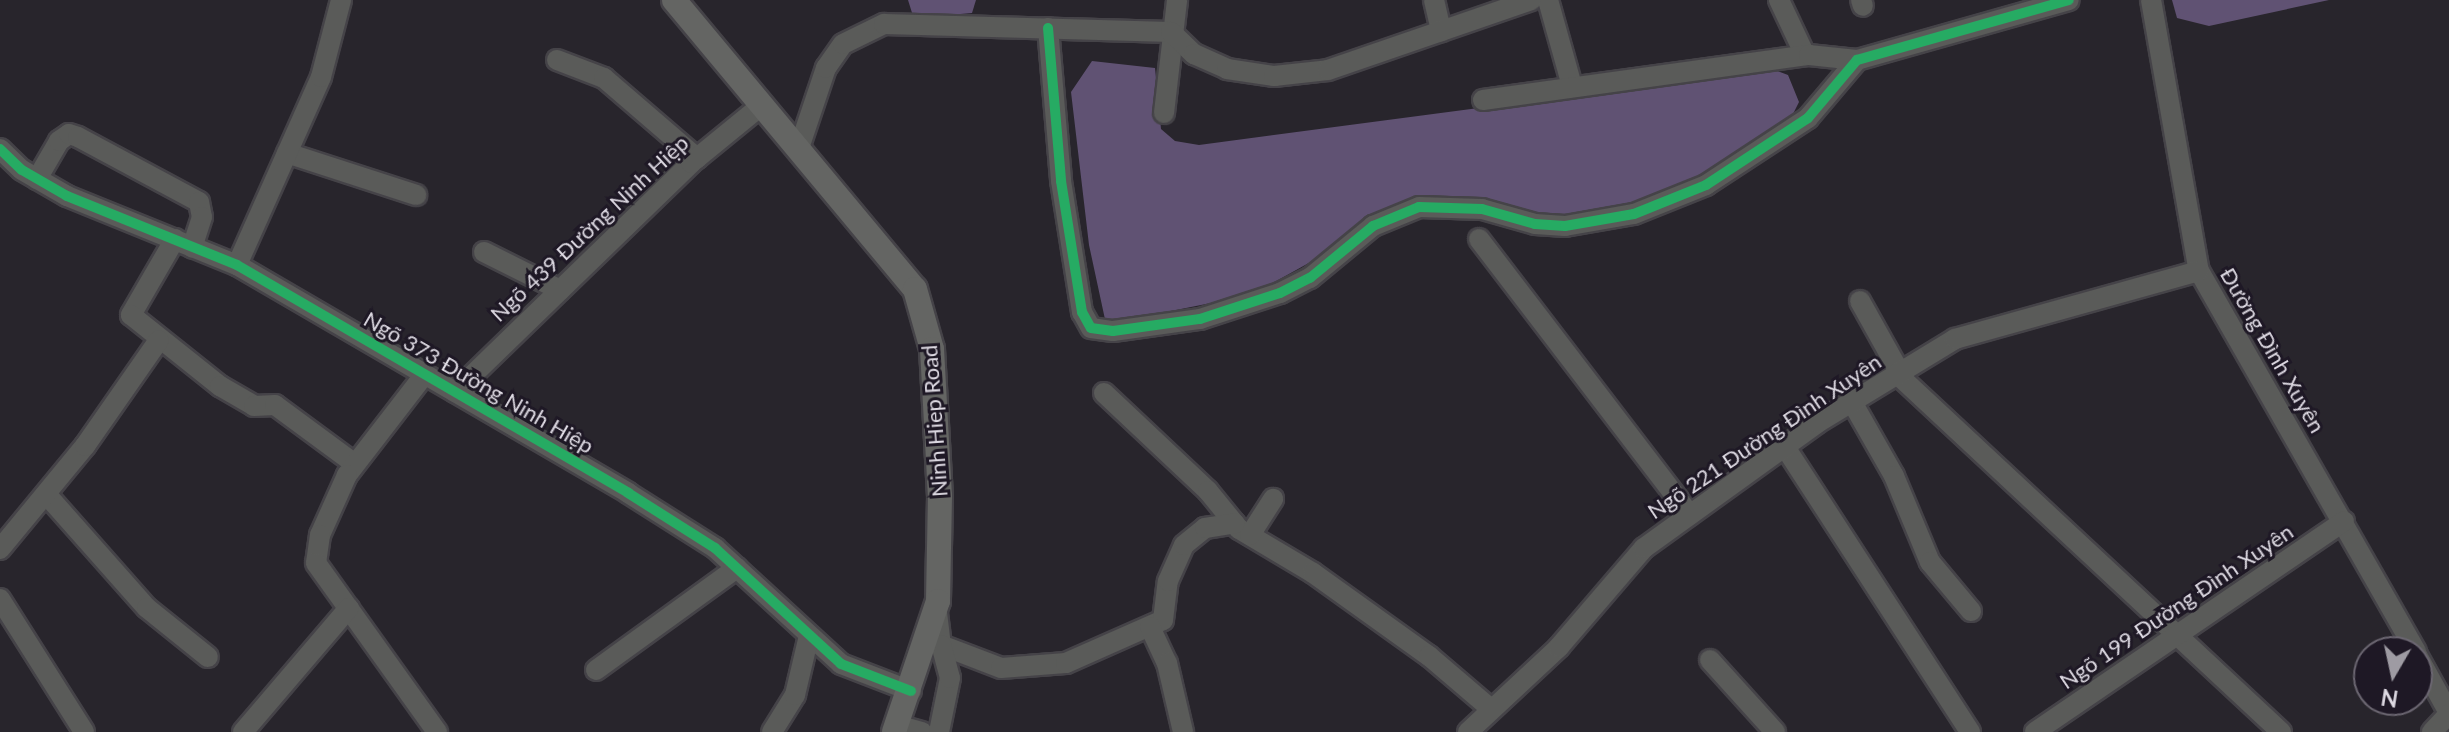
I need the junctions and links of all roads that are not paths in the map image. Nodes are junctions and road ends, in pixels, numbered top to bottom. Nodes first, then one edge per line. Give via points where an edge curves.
1 (341, 0) edge
2 (674, 0) edge
3 (1177, 0) edge
4 (1434, 0) edge
5 (1531, 0) edge
6 (1548, 0) edge
7 (1779, 0) edge
8 (2069, 0) edge
9 (2151, 0) edge
10 (1509, 4) edge
11 (1048, 28) junction
12 (1441, 31) junction
13 (1171, 32) junction
14 (1805, 55) junction
15 (557, 60) dead end
16 (1857, 60) junction
17 (1572, 86) junction
18 (1483, 100) dead end
19 (761, 106) junction
20 (1164, 113) dead end
21 (0, 149) edge
22 (798, 151) junction
23 (287, 153) junction
24 (697, 158) junction
25 (37, 179) junction
26 (416, 195) dead end
27 (1479, 239) dead end
28 (184, 243) junction
29 (484, 252) dead end
30 (237, 265) junction
31 (2199, 271) junction
32 (560, 290) junction
33 (1860, 301) dead end
34 (159, 340) junction
35 (425, 374) junction
36 (1898, 374) junction
37 (455, 392) junction
38 (1104, 393) dead end
39 (1852, 402) junction
40 (1785, 447) junction
41 (355, 464) junction
42 (46, 494) junction
43 (1273, 499) dead end
44 (1690, 515) junction
45 (2344, 521) junction
46 (1242, 529) junction
47 (0, 549) edge
48 (737, 568) junction
49 (0, 599) edge
50 (938, 601) junction
51 (349, 608) junction
52 (1971, 611) dead end
53 (1157, 623) junction
54 (2176, 633) junction
55 (809, 636) junction
56 (2407, 636) edge
57 (941, 645) junction
58 (208, 657) dead end
59 (1710, 660) dead end
60 (596, 670) dead end
61 (2433, 684) edge
62 (911, 691) junction
63 (1491, 709) junction
64 (2449, 714) edge
65 (896, 729) edge
66 (84, 732) edge
67 (243, 732) edge
68 (437, 732) edge
69 (772, 732) edge
70 (922, 732) edge
71 (939, 732) edge
72 (1183, 732) edge
73 (1468, 732) edge
74 (1775, 732) edge
75 (1970, 732) edge
76 (2035, 732) edge
77 (2281, 732) edge
78 (2432, 732) edge

1 - 23 street via 321,77
2 - 19 main road, Ninh Hiep Road
3 - 13 street
4 - 12 street
5 - 10 street
6 - 17 street
7 - 14 street
8 - 16 street
9 - 31 street, Đường Đình Xuyên
10 - 12 street
11 - 13 street
11 - 16 street via 1061,181 1082,312 1091,328 1101,331 1200,319 1250,305 1310,278 1373,226 1419,207 1451,205 1565,226 1634,214 1706,185 1808,118
11 - 22 street via 884,24 861,32 843,44 826,68
12 - 13 street via 1328,70 1274,76 1227,69 1194,54
13 - 20 street
14 - 16 street
14 - 17 street
15 - 24 street via 604,78
17 - 18 street
19 - 22 main road, Ninh Hiep Road
19 - 24 street, Ngõ 439 Đường Ninh Hiệp
21 - 25 street, Ngõ 373 Đường Ninh Hiệp
22 - 50 main road, Ninh Hiep Road via 915,289 932,349 940,496
23 - 26 street
23 - 30 street
24 - 32 street, Ngõ 439 Đường Ninh Hiệp
25 - 28 street, Ngõ 373 Đường Ninh Hiệp
25 - 28 street via 59,141 69,134 78,137 199,202 202,217
27 - 44 street
28 - 30 street, Ngõ 373 Đường Ninh Hiệp
28 - 34 street via 131,315
29 - 32 street
30 - 35 street, Ngõ 373 Đường Ninh Hiệp
31 - 36 street, Ngõ 221 Đường Đình Xuyên via 1955,339
31 - 45 street, Đường Đình Xuyên
32 - 37 street, Ngõ 439 Đường Ninh Hiệp
33 - 36 street
34 - 41 street via 254,406 275,405
34 - 42 street
35 - 37 street, Ngõ 373 Đường Ninh Hiệp
35 - 41 street
36 - 39 street, Ngõ 221 Đường Đình Xuyên
36 - 54 street
37 - 48 street, Ngõ 373 Đường Ninh Hiệp via 653,508
38 - 46 street
39 - 40 street, Ngõ 221 Đường Đình Xuyên
39 - 52 street via 1894,476 1930,562
40 - 44 street, Ngõ 221 Đường Đình Xuyên
40 - 75 street
41 - 51 street via 320,535 316,563
42 - 47 street
42 - 58 street via 147,608
43 - 46 street
44 - 63 street, Ngõ 221 Đường Đình Xuyên via 1644,548 1559,647
45 - 54 street, Ngõ 199 Đường Đình Xuyên
45 - 56 street, Đường Đình Xuyên
46 - 53 street via 1205,528 1184,545
46 - 63 street via 1421,650
48 - 55 street, Ngõ 373 Đường Ninh Hiệp
48 - 60 street
49 - 66 street
50 - 57 street via 935,629
50 - 62 main road, Ninh Hiep Road
51 - 67 street
51 - 68 street
53 - 57 street via 1040,668 1001,668
53 - 72 street
54 - 76 street, Ngõ 199 Đường Đình Xuyên
54 - 77 street
55 - 62 street, Ngõ 373 Đường Ninh Hiệp via 841,664
55 - 69 street via 795,695
57 - 71 street via 950,678
59 - 74 street
61 - 64 street, Đường Đình Xuyên
62 - 65 main road, Ninh Hiep Road
63 - 73 street, Ngõ 221 Đường Đình Xuyên
64 - 78 street
65 - 70 street

